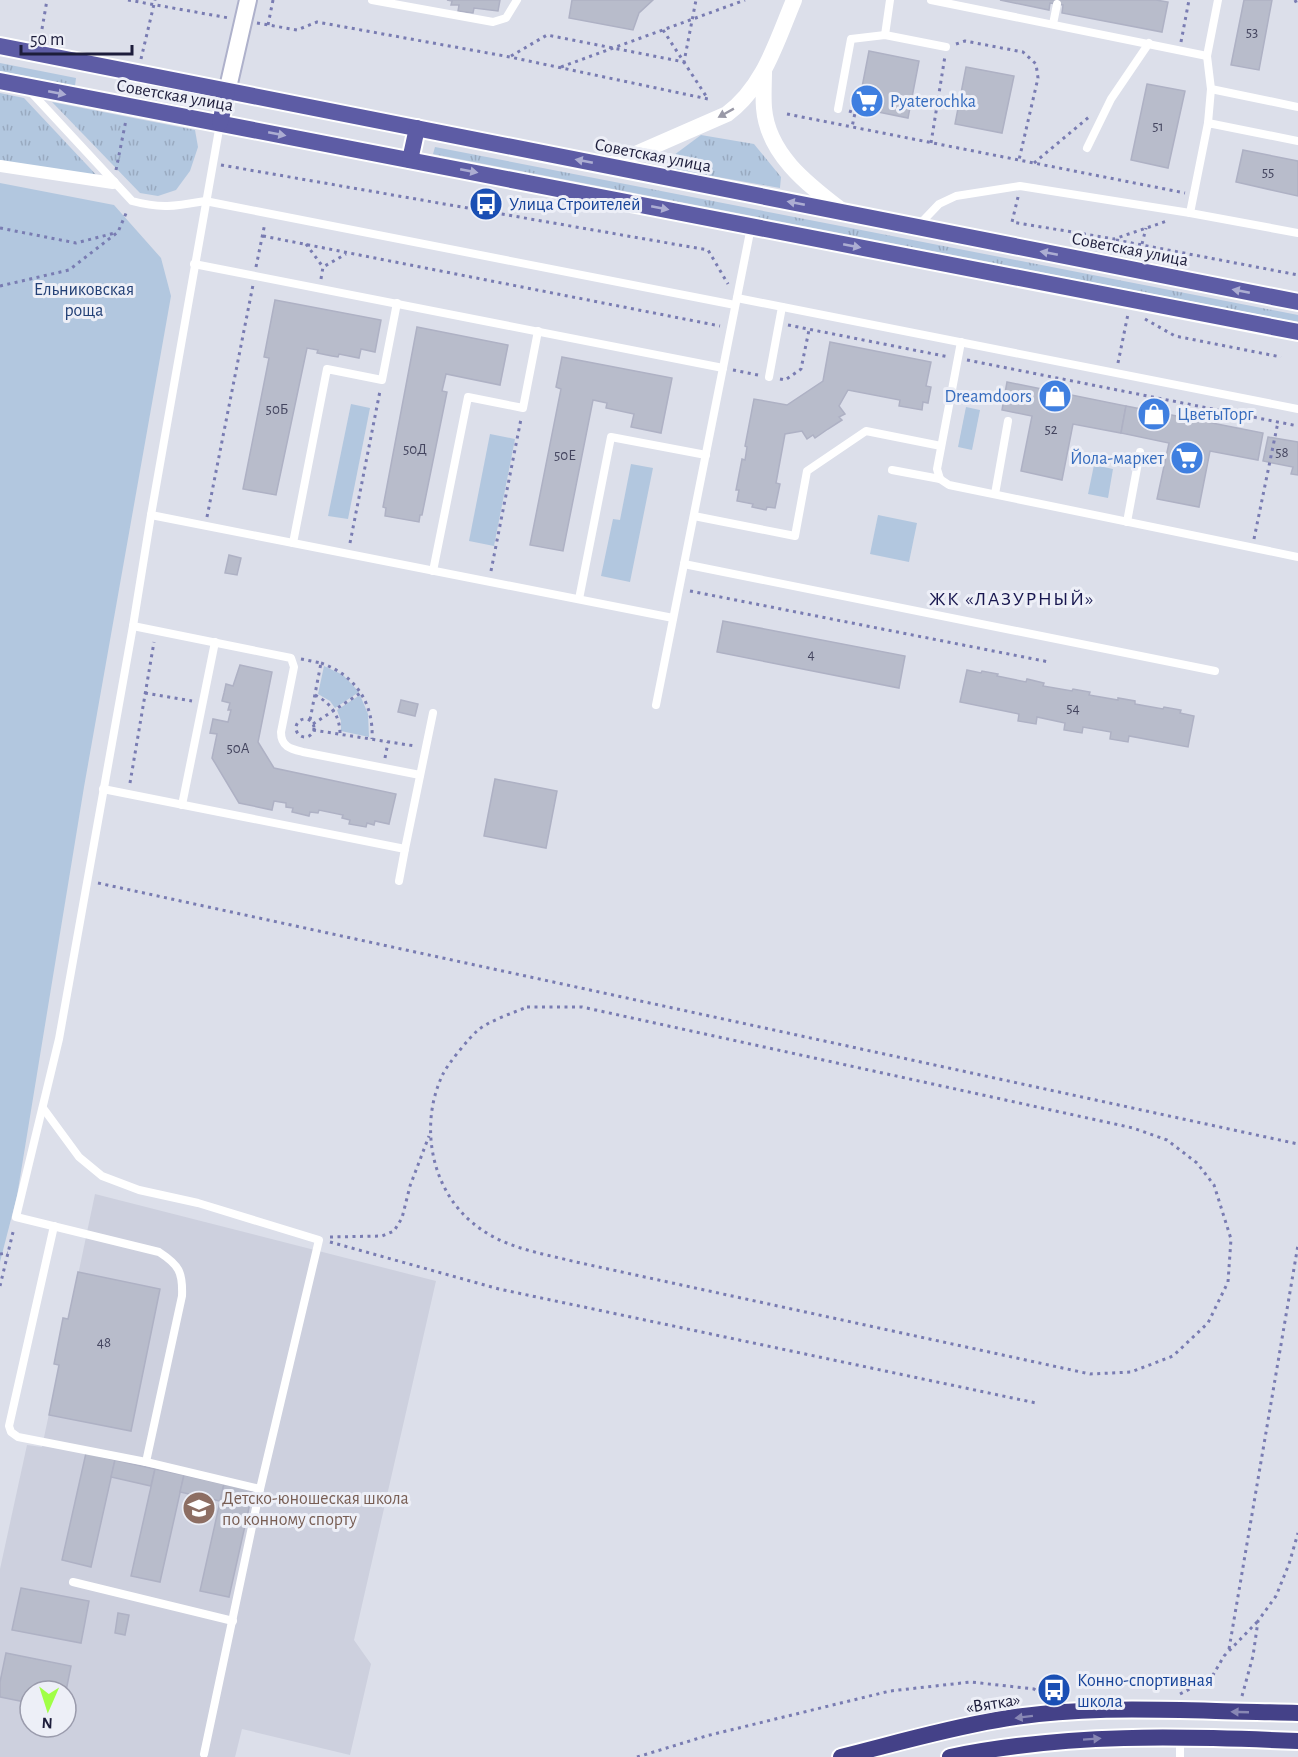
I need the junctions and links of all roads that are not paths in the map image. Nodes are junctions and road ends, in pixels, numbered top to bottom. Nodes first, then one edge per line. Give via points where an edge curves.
1 (248, 0) edge
2 (372, 0) edge
3 (517, 0) edge
4 (794, 0) edge
5 (890, 0) edge
6 (932, 0) edge
7 (1218, 0) edge
8 (1057, 4) dead end
9 (1053, 24) junction
10 (885, 35) junction
11 (1149, 43) junction
12 (0, 46) edge
13 (946, 47) road end
14 (1207, 56) junction
15 (764, 71) junction
16 (0, 81) edge
17 (26, 86) junction
18 (1211, 89) junction
19 (227, 92) junction
20 (1298, 107) edge
21 (838, 109) road end
22 (220, 123) junction
23 (1208, 123) junction
24 (417, 128) junction
25 (1298, 141) edge
26 (1087, 148) dead end
27 (410, 160) junction
28 (0, 166) edge
29 (608, 166) junction
30 (113, 183) junction
31 (205, 201) junction
32 (844, 213) junction
33 (1190, 213) junction
34 (751, 226) junction
35 (916, 227) junction
36 (1298, 233) edge
37 (194, 264) junction
38 (736, 302) junction
39 (1298, 302) edge
40 (397, 303) junction
41 (782, 307) junction
42 (538, 331) junction
43 (1298, 332) edge
44 (961, 342) junction
45 (723, 368) junction
46 (769, 377) road end
47 (1298, 409) edge
48 (1008, 421) dead end
49 (941, 446) junction
50 (1140, 452) dead end
51 (706, 455) junction
52 (892, 470) dead end
53 (940, 479) junction
54 (995, 494) junction
55 (151, 515) junction
56 (693, 516) junction
57 (1127, 522) junction
58 (293, 543) junction
59 (1298, 557) edge
60 (684, 564) junction
61 (433, 571) junction
62 (579, 599) junction
63 (674, 618) junction
64 (133, 626) junction
65 (215, 642) junction
66 (1215, 671) dead end
67 (656, 705) dead end
68 (432, 713) dead end
69 (420, 775) junction
70 (103, 789) junction
71 (182, 805) junction
72 (405, 849) junction
73 (399, 881) dead end
74 (43, 1108) junction
75 (54, 1226) junction
76 (146, 1462) junction
77 (260, 1489) junction
78 (73, 1582) dead end
79 (233, 1620) junction
80 (1177, 1703) junction
81 (1296, 1712) edge
82 (1180, 1738) junction
83 (1298, 1741) edge
84 (204, 1754) dead end
85 (841, 1757) edge
86 (950, 1757) edge
87 (1180, 1757) edge

1 - 19 street
2 - 3 lane via 494,22 506,18
4 - 15 street
5 - 10 lane
6 - 9 lane
7 - 14 lane
8 - 9 lane
9 - 11 lane
10 - 13 lane
10 - 21 lane via 851,39
11 - 14 lane
11 - 26 lane via 1111,99
12 - 19 main road, Советская улица
14 - 18 lane
15 -> 29 street via 740,104 727,114
15 - 32 street via 764,110 782,156 803,181
16 - 17 main road, Советская улица
17 -> 22 main road, Советская улица
17 - 30 lane
18 - 20 lane
18 - 23 lane
19 - 22 main road
19 - 24 main road, Советская улица
22 -> 27 main road, Советская улица
22 - 31 lane
23 - 25 lane
23 - 33 lane
24 - 27 main road
29 -> 24 main road, Советская улица
27 -> 34 main road, Советская улица
28 - 30 street
32 -> 29 main road, Советская улица
30 - 31 lane via 132,201 149,206
31 - 37 lane
31 - 38 lane
32 - 35 main road, Советская улица
33 - 35 lane via 1020,186 956,196 939,204
33 - 36 lane
34 - 38 lane
34 -> 43 main road, Советская улица
39 -> 35 main road, Советская улица
37 - 40 lane
37 - 55 lane
38 - 41 lane
38 - 45 lane
40 - 42 lane
40 - 58 lane via 382,380 327,369
41 - 44 lane
41 - 46 lane
42 - 45 lane
42 - 61 lane via 523,408 468,397
44 - 47 lane
44 - 49 lane
45 - 51 lane
48 - 54 lane
49 - 53 lane via 937,469
49 - 56 lane via 866,431 807,471 795,536
50 - 57 lane
51 - 56 lane
51 - 62 lane via 611,437
52 - 53 lane
53 - 54 lane via 948,485
54 - 57 lane
55 - 58 lane
55 - 64 lane
56 - 60 lane
57 - 59 lane
58 - 61 lane
60 - 63 lane
60 - 66 lane
61 - 62 lane
62 - 63 lane
63 - 67 lane
64 - 65 lane
64 - 70 lane
65 - 69 lane via 293,660 281,732 283,744 290,749
65 - 71 lane
68 - 69 lane
69 - 72 lane
70 - 71 lane
70 - 74 lane
71 - 72 lane
72 - 73 lane
74 - 75 lane via 16,1217
74 - 77 lane via 79,1157 102,1176 319,1240
75 - 76 lane via 159,1252 175,1263 183,1279
75 - 76 lane via 9,1426 11,1432 18,1437
76 - 77 lane
77 - 79 lane
78 - 79 lane
79 - 84 lane
81 -> 80 highway, «Вятка»
80 - 82 highway
80 -> 85 highway, «Вятка» via 998,1720
82 - 83 highway
86 -> 82 highway via 1057,1741
82 - 87 lane

